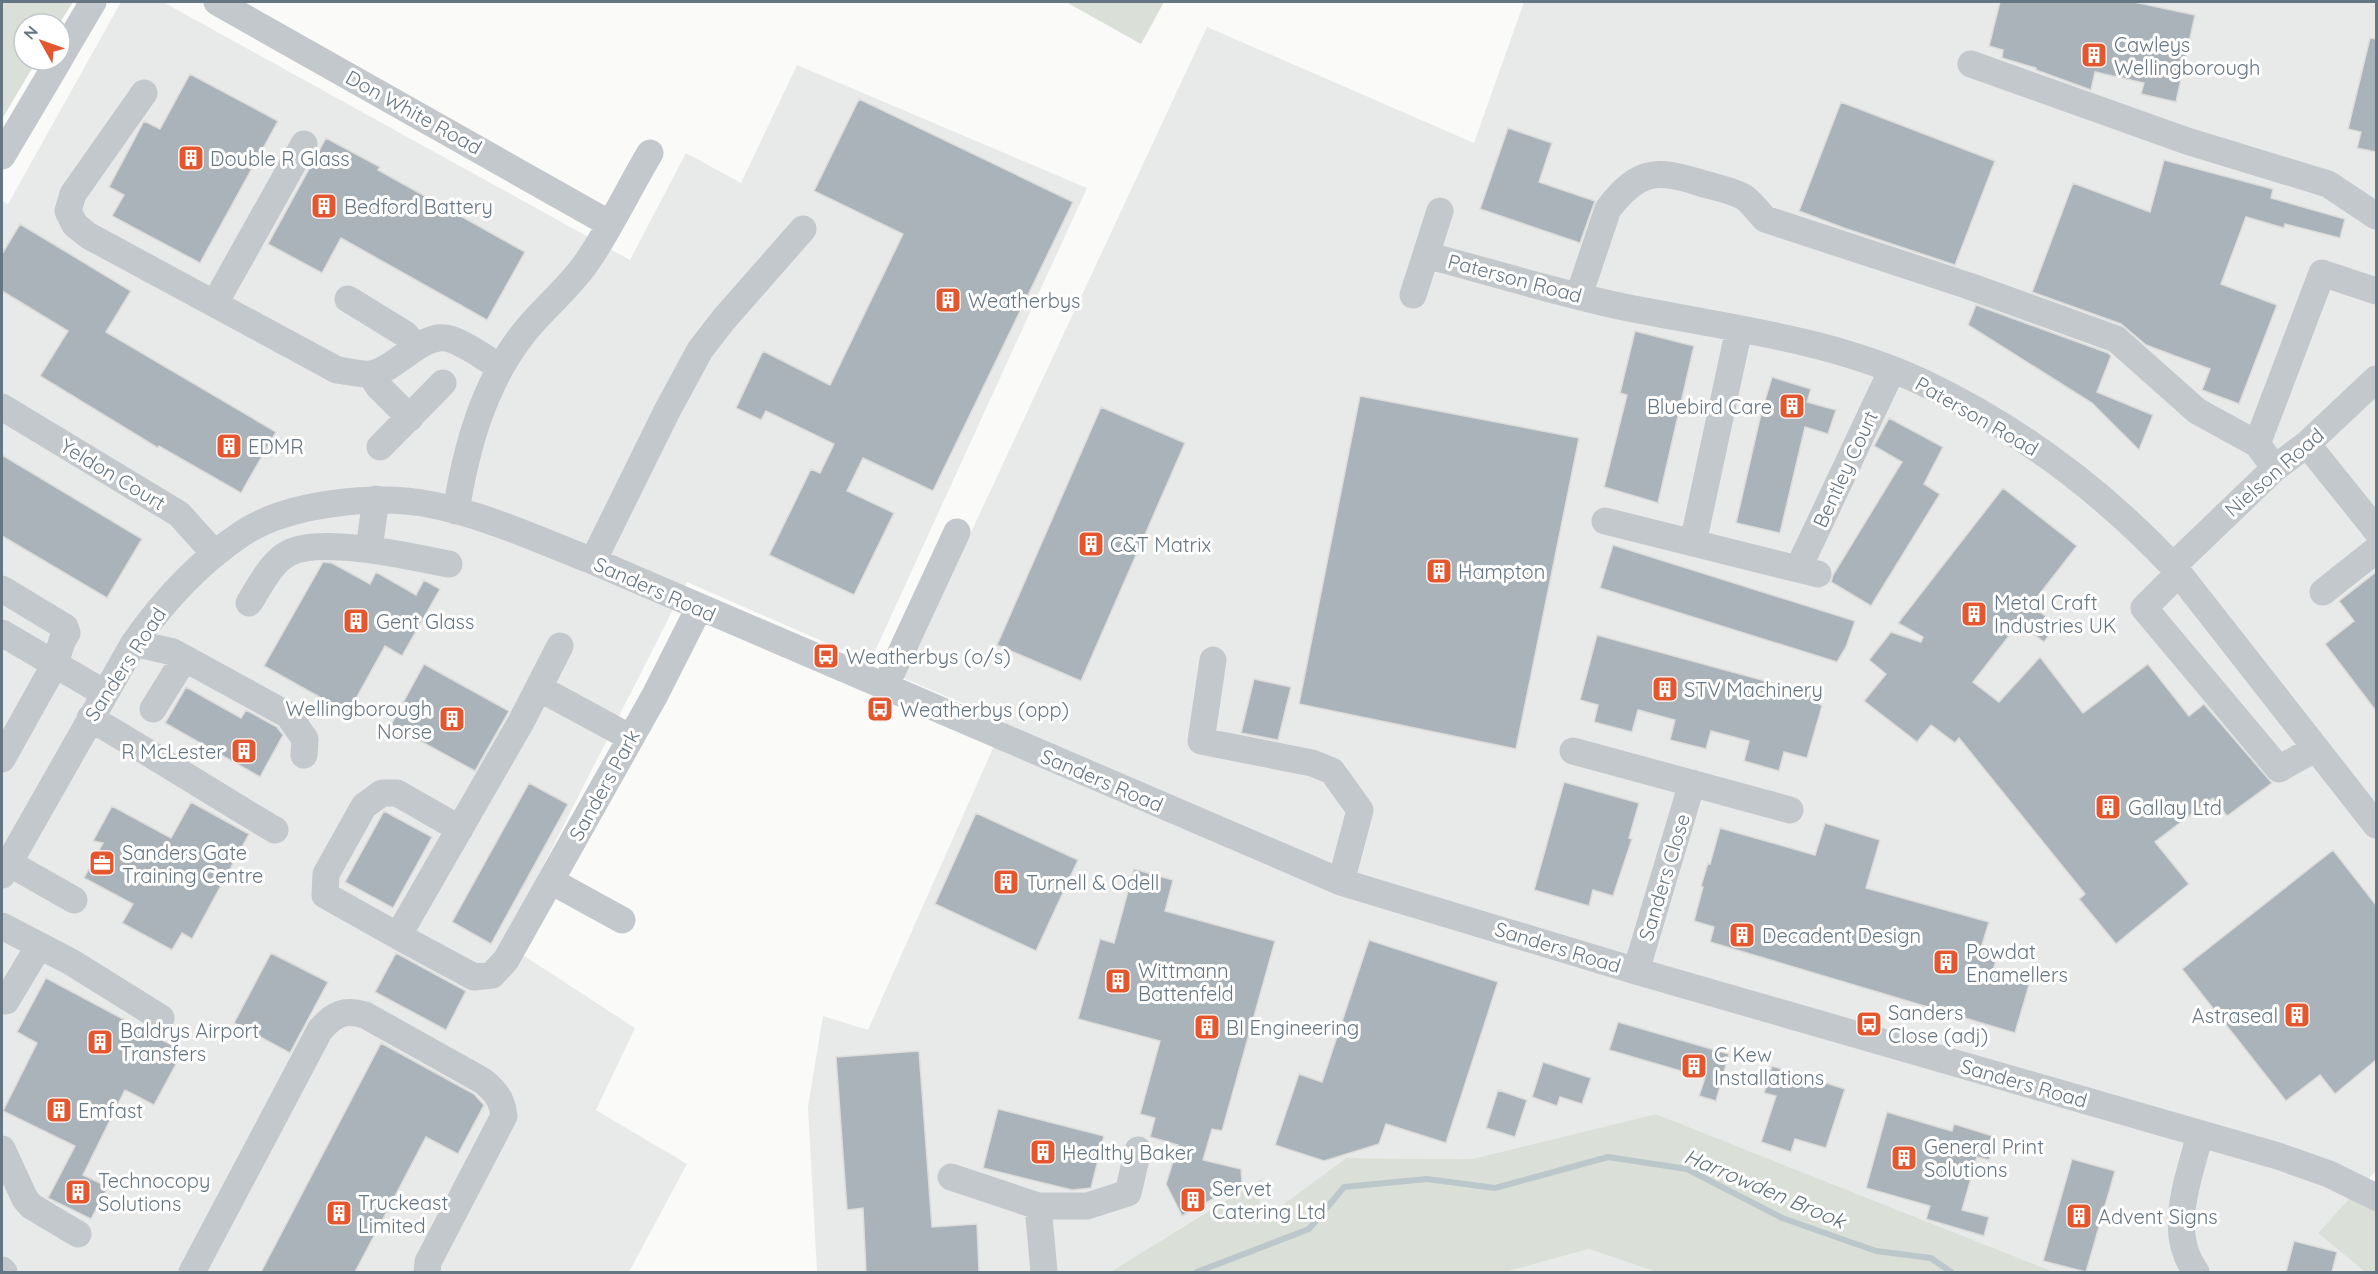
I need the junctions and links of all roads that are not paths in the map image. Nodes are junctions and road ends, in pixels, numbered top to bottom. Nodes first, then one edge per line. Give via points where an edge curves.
1 (93, 2) edge
2 (217, 2) edge
3 (72, 37) edge
4 (1971, 64) dead end
5 (51, 72) edge
6 (144, 93) dead end
7 (304, 144) dead end
8 (650, 153) dead end
9 (2, 156) edge
10 (1440, 211) dead end
11 (2376, 216) edge
12 (610, 224) junction
13 (803, 229) dead end
14 (1426, 255) junction
15 (2376, 291) edge
16 (1413, 295) dead end
17 (1579, 295) junction
18 (348, 299) dead end
19 (215, 303) junction
20 (1739, 329) junction
21 (416, 347) junction
22 (500, 367) junction
23 (1892, 370) junction
24 (371, 375) junction
25 (2376, 379) edge
26 (443, 383) dead end
27 (2, 407) edge
28 (410, 418) junction
29 (2257, 444) junction
30 (2307, 444) junction
31 (380, 447) dead end
32 (2275, 468) junction
33 (376, 499) junction
34 (456, 511) junction
35 (1605, 521) dead end
36 (2376, 530) edge
37 (957, 532) dead end
38 (1693, 543) junction
39 (369, 549) junction
40 (2376, 549) edge
41 (215, 554) junction
42 (592, 561) junction
43 (449, 564) dead end
44 (2176, 570) junction
45 (2, 589) edge
46 (2323, 592) dead end
47 (249, 603) dead end
48 (699, 608) junction
49 (2, 633) edge
50 (134, 643) junction
51 (560, 646) dead end
52 (184, 659) junction
53 (1213, 660) dead end
54 (56, 664) junction
55 (885, 687) junction
56 (539, 688) junction
57 (104, 693) junction
58 (153, 709) dead end
59 (90, 718) junction
60 (631, 738) junction
61 (2316, 748) junction
62 (1573, 751) dead end
63 (304, 755) dead end
64 (2, 759) edge
65 (1692, 783) junction
66 (1790, 810) dead end
67 (2376, 825) edge
68 (275, 830) dead end
69 (460, 830) junction
70 (5, 869) edge
71 (551, 881) junction
72 (1341, 882) junction
73 (74, 900) dead end
74 (622, 920) dead end
75 (2, 926) edge
76 (398, 936) junction
77 (39, 946) junction
78 (1636, 971) junction
79 (6, 1001) dead end
80 (161, 1017) dead end
81 (2200, 1134) junction
82 (2, 1149) edge
83 (1138, 1150) dead end
84 (951, 1177) dead end
85 (2376, 1197) edge
86 (1038, 1206) junction
87 (78, 1234) dead end
88 (1044, 1270) edge
89 (192, 1272) edge
90 (427, 1272) edge
91 (2196, 1272) edge

1 - 3 street
2 - 12 street, Don White Road
4 - 11 street via 2187,141 2328,184
5 - 9 street
6 - 19 street via 73,194 68,211 75,225 89,236
7 - 19 street
8 - 12 street
10 - 14 street, Paterson Road
12 - 22 street via 589,260 522,335
13 - 42 street via 700,350
14 - 16 street, Paterson Road
14 - 17 street, Paterson Road
15 - 29 street via 2322,273
17 - 20 street, Paterson Road
17 - 29 street via 1608,208 1639,179 1671,174 1743,196 1765,219 2116,339 2197,411
18 - 21 street via 405,334
19 - 24 street via 337,370
20 - 23 street, Paterson Road via 1805,342
20 - 38 street
21 - 22 street via 449,338
21 - 24 street
22 - 34 street via 473,435
23 - 38 street, Bentley Court via 1808,572
23 - 44 street, Paterson Road via 1971,409 2056,463 2109,503
24 - 28 street
25 - 30 street, Nielson Road
26 - 28 street
27 - 41 street, Yeldon Court via 179,514
28 - 31 street
29 - 32 street
30 - 32 street, Nielson Road
30 - 36 street
32 - 44 street, Nielson Road
33 - 34 street, Sanders Road
33 - 39 street
33 - 41 street, Sanders Road via 278,517 244,532
34 - 42 street, Sanders Road
35 - 38 street, Bentley Court
37 - 55 street
39 - 43 street
39 - 47 street via 305,547 288,553 272,567
40 - 46 street
41 - 50 street, Sanders Road via 158,609
42 - 48 street, Sanders Road
44 - 61 street, Paterson Road
44 - 61 street, Nielson Road via 2144,608 2279,769
45 - 54 street via 65,627 67,633
48 - 55 street, Sanders Road
48 - 60 street, Sanders Park
49 - 54 street
50 - 52 street via 172,652
50 - 57 street, Sanders Road
51 - 56 street
52 - 58 street
52 - 63 street via 288,715 305,738
53 - 72 street via 1201,741 1312,763 1332,771 1360,810
54 - 57 street
54 - 64 street
55 - 72 street, Sanders Road
56 - 60 street
56 - 69 street
57 - 59 street, Sanders Road
59 - 68 street
59 - 70 street, Sanders Road
60 - 71 street, Sanders Park
61 - 67 street, Paterson Road
62 - 65 street
65 - 66 street
65 - 78 street, Sanders Close
69 - 76 street
69 - 76 street via 397,793 382,794 364,806 326,874 325,895
70 - 73 street
71 - 74 street
71 - 76 street, Sanders Park via 507,960 492,975 474,977
72 - 78 street, Sanders Road
75 - 77 street
77 - 79 street
77 - 80 street
78 - 81 street, Sanders Road
81 - 85 street, Sanders Road via 2329,1174
81 - 91 street via 2181,1212 2180,1240
82 - 87 street via 25,1199
83 - 86 street via 1128,1193 1087,1206
84 - 86 street
86 - 88 street
89 - 90 street via 320,1030 338,1013 353,1012 483,1081 497,1093 502,1105 504,1116 428,1263

